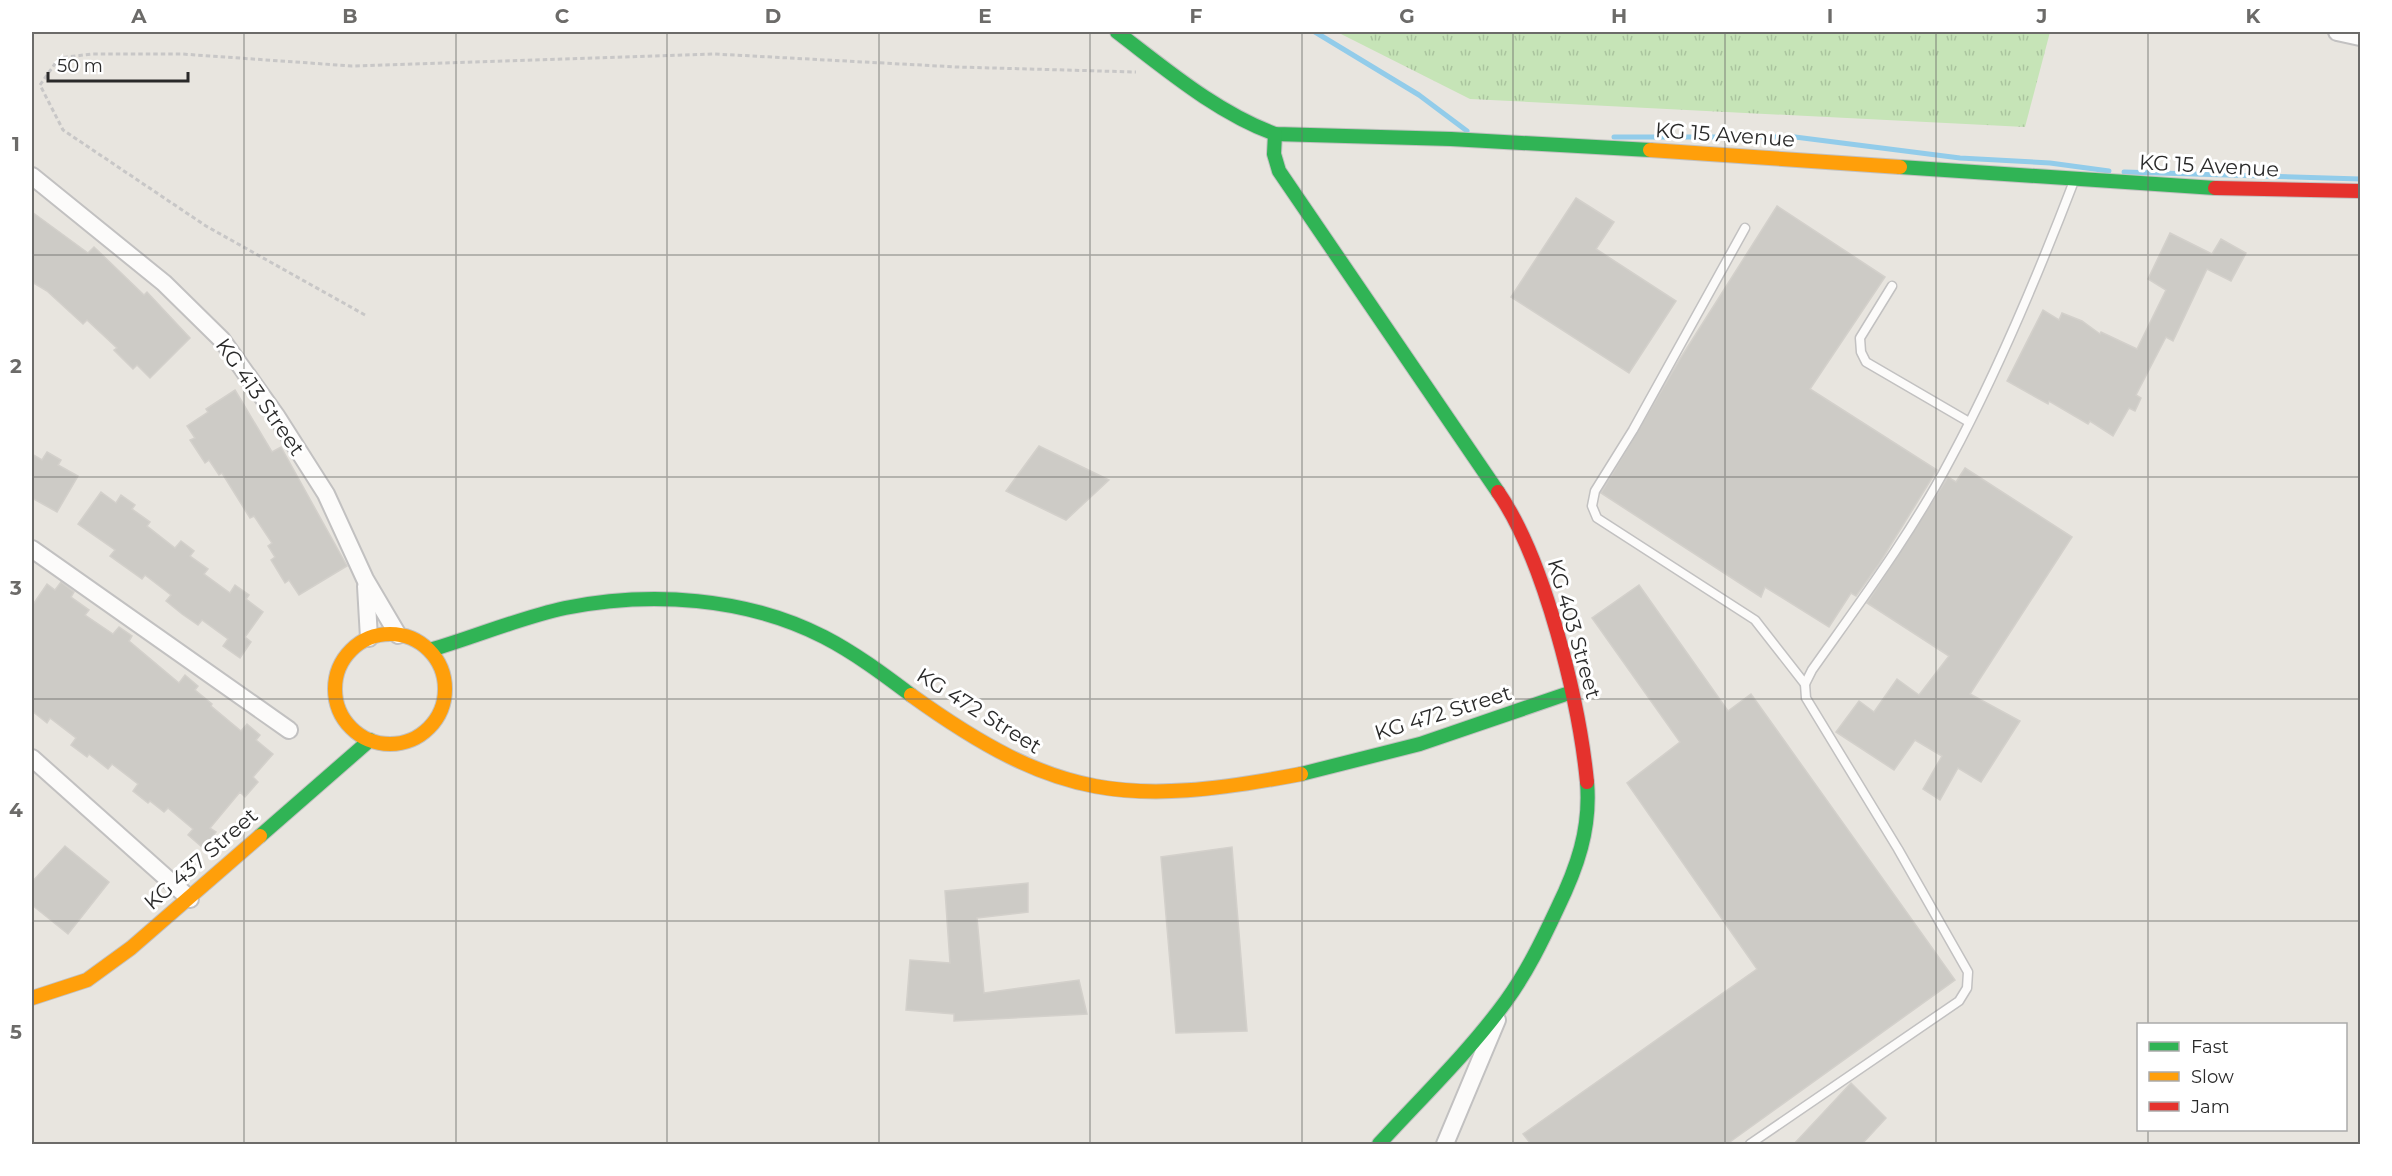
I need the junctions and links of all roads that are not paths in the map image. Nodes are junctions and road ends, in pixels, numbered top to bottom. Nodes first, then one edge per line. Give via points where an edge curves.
1 (1117, 32) edge
2 (2337, 32) edge
3 (2361, 37) edge
4 (1275, 134) junction
5 (32, 176) edge
6 (2074, 180) junction
7 (2361, 191) edge
8 (1745, 228) dead end
9 (1892, 286) dead end
10 (1969, 422) junction
11 (32, 549) edge
12 (365, 579) junction
13 (398, 634) junction
14 (480, 634) junction
15 (369, 638) junction
16 (430, 650) junction
17 (444, 677) junction
18 (1805, 684) junction
19 (1572, 692) junction
20 (345, 721) junction
21 (289, 730) dead end
22 (370, 740) junction
23 (32, 758) edge
24 (339, 765) junction
25 (190, 899) junction
26 (32, 998) edge
27 (1504, 1002) junction
28 (1379, 1144) edge
29 (1444, 1144) edge
30 (1750, 1144) edge

1 - 4 main road, KG 15 Avenue via 1223,108 1260,130
2 - 3 street
4 - 6 main road, KG 15 Avenue via 1460,139
4 - 19 main road, KG 403 Street via 1274,154 1279,171 1521,529 1534,560
5 - 12 street, KG 413 Street via 164,283 222,340 326,494
6 - 7 main road, KG 15 Avenue via 2304,192
6 - 10 lane via 2038,274
8 - 18 lane via 1633,430 1594,491 1593,506 1598,518 1755,620
9 - 10 lane via 1860,338 1866,362
10 - 18 lane via 1903,539
11 - 21 street
12 - 13 street, KG 413 Street
12 - 15 street, KG 413 Street
13 - 15 main road
13 - 16 main road
14 - 16 main road, KG 472 Street
14 - 17 main road, KG 472 Street
14 - 19 main road, KG 472 Street via 559,609 627,602 700,602 775,615 857,655 927,708 1009,759 1066,781 1137,793 1235,786 1311,772 1412,748
15 - 20 main road via 347,654 336,680 337,702
16 - 17 main road
17 - 22 main road via 441,711 422,733 396,743
18 - 30 lane via 1806,698 1968,972 1967,988 1959,1001
19 - 27 main road, KG 403 Street via 1583,759 1587,826 1551,923
20 - 22 main road
20 - 24 main road
22 - 24 main road, KG 437 Street
23 - 25 street
24 - 25 main road, KG 437 Street
25 - 26 main road, KG 437 Street via 87,980
27 - 28 main road, KG 403 Street
27 - 29 street

